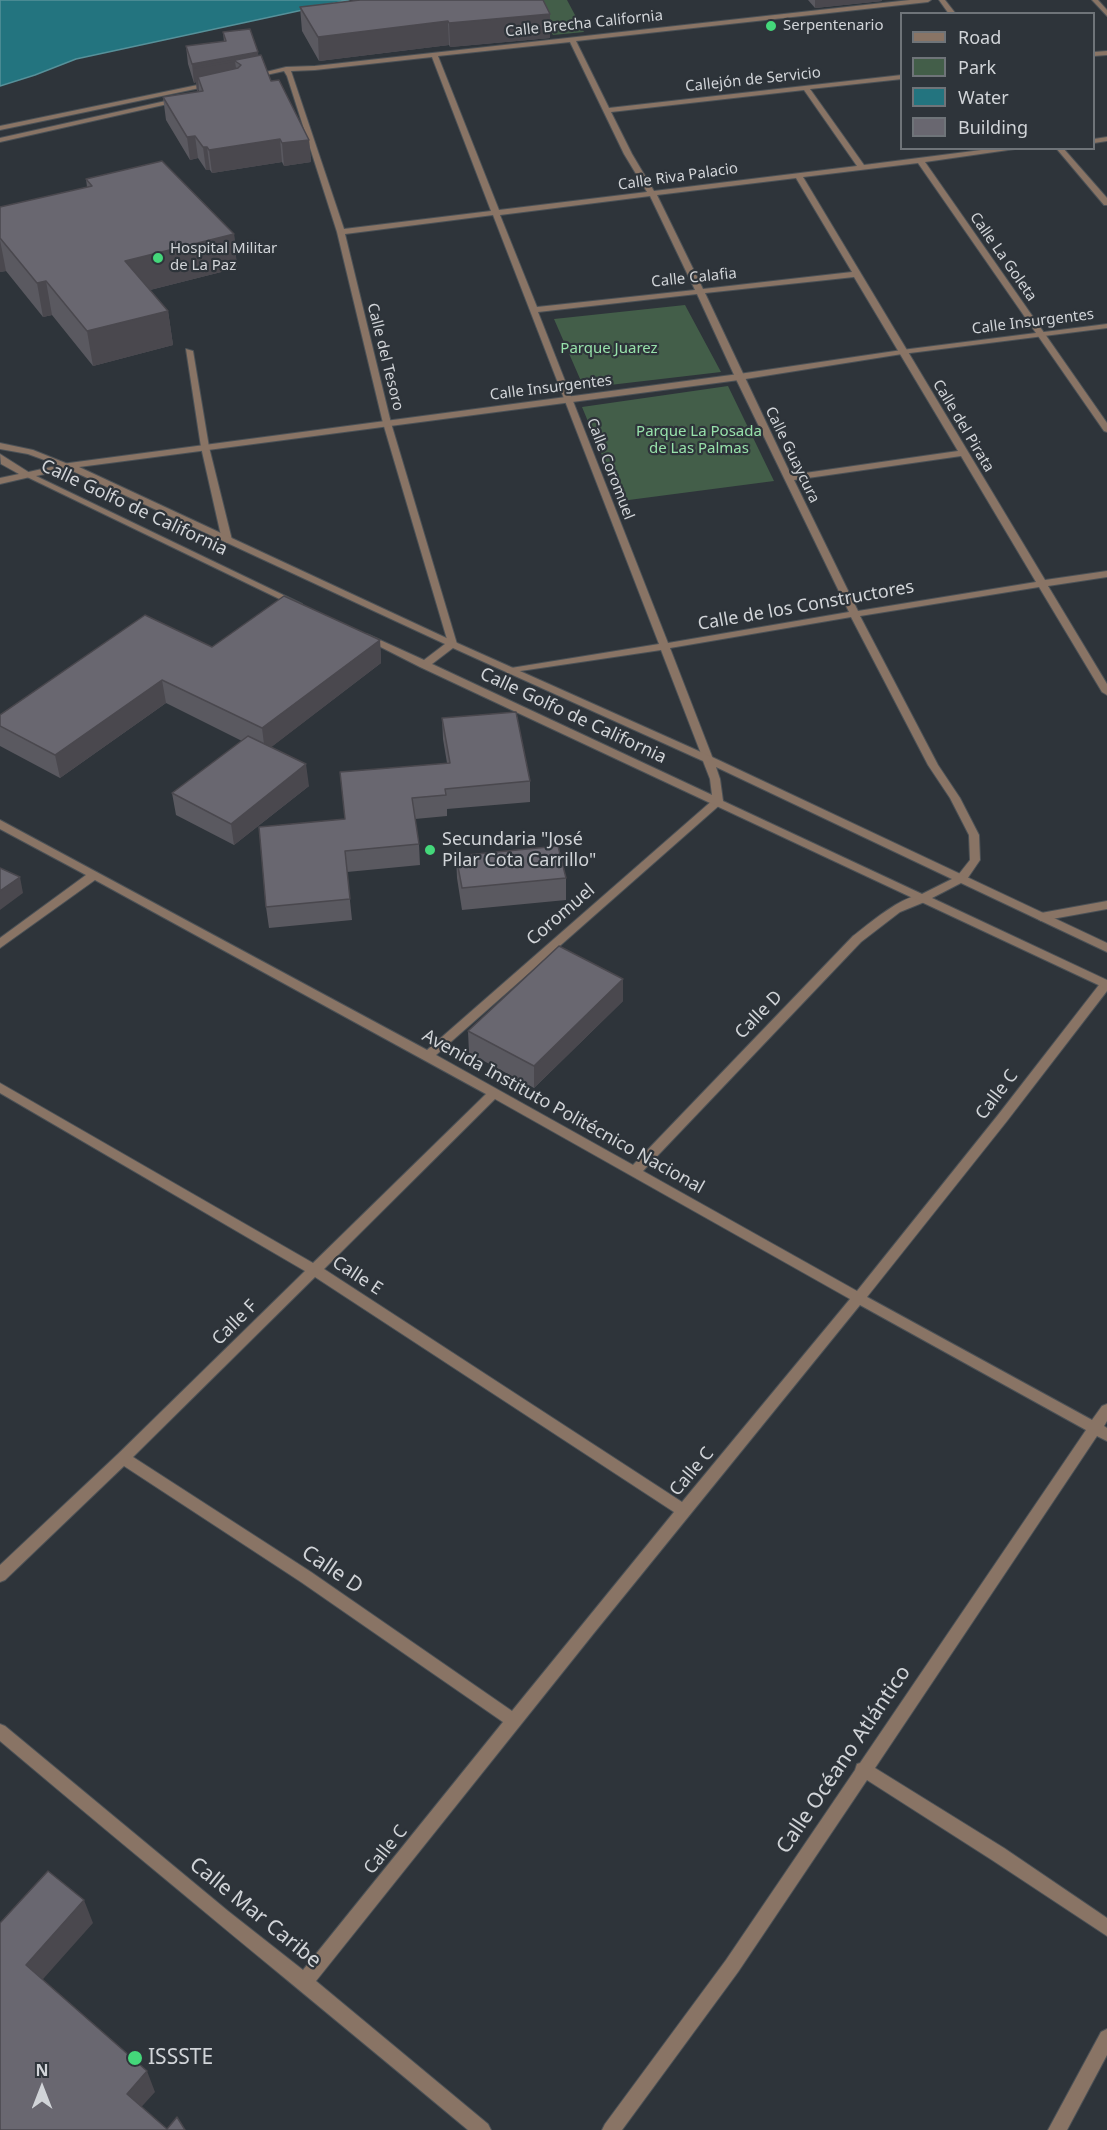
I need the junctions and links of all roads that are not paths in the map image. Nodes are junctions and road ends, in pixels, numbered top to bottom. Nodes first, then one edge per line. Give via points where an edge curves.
1 (928, 0) edge
2 (942, 0) edge
3 (1095, 0) edge
4 (890, 2) edge
5 (951, 12) edge
6 (1107, 14) edge
7 (572, 39) junction
8 (434, 54) junction
9 (288, 73) junction
10 (900, 77) edge
11 (241, 78) edge
12 (218, 82) edge
13 (246, 85) edge
14 (806, 88) junction
15 (212, 92) edge
16 (607, 110) junction
17 (0, 128) edge
18 (0, 140) edge
19 (1001, 150) edge
20 (1061, 150) edge
21 (919, 159) junction
22 (861, 166) junction
23 (797, 174) junction
24 (653, 195) junction
25 (1107, 203) edge
26 (497, 214) junction
27 (341, 231) junction
28 (856, 274) junction
29 (700, 291) junction
30 (535, 310) junction
31 (1107, 326) edge
32 (1040, 334) junction
33 (189, 351) dead end
34 (902, 352) junction
35 (739, 377) junction
36 (568, 400) junction
37 (387, 423) junction
38 (1107, 429) edge
39 (0, 446) edge
40 (205, 447) junction
41 (963, 453) junction
42 (0, 457) edge
43 (69, 466) junction
44 (27, 476) junction
45 (788, 478) junction
46 (0, 481) edge
47 (227, 540) junction
48 (1107, 574) edge
49 (1044, 583) junction
50 (312, 611) edge
51 (854, 613) junction
52 (353, 631) edge
53 (452, 644) junction
54 (666, 648) junction
55 (424, 665) junction
56 (511, 671) junction
57 (1107, 692) edge
58 (708, 759) junction
59 (718, 801) junction
60 (0, 824) edge
61 (94, 876) junction
62 (961, 879) junction
63 (923, 898) junction
64 (1107, 905) edge
65 (1041, 917) junction
66 (0, 944) edge
67 (1107, 948) edge
68 (1107, 984) edge
69 (428, 1056) junction
70 (0, 1087) edge
71 (493, 1094) junction
72 (633, 1173) junction
73 (315, 1270) junction
74 (860, 1299) junction
75 (1107, 1410) edge
76 (1101, 1431) edge
77 (123, 1458) junction
78 (684, 1511) junction
79 (0, 1575) edge
80 (514, 1721) junction
81 (0, 1731) edge
82 (863, 1768) junction
83 (1107, 1928) edge
84 (304, 1982) junction
85 (1107, 2038) edge
86 (482, 2130) edge
87 (611, 2130) edge
88 (1057, 2130) edge

1 - 4 street, Calle Brecha California
2 - 5 street
3 - 6 street
4 - 7 street, Calle Brecha California
7 - 8 street, Calle Brecha California
7 - 16 street, Calle Guaycura
8 - 9 street, Calle Brecha California
8 - 26 street, Calle Coromuel
9 - 11 street
9 - 13 street
9 - 27 street, Calle del Tesoro
10 - 14 street, Callejón de Servicio
12 - 17 street
14 - 16 street, Callejón de Servicio
14 - 22 street
15 - 18 street
16 - 24 street, Calle Guaycura
19 - 21 street, Calle Riva Palacio
20 - 25 street
21 - 22 street, Calle Riva Palacio
21 - 32 street, Calle La Goleta
22 - 23 street, Calle Riva Palacio
23 - 24 street, Calle Riva Palacio
23 - 28 street, Calle del Pirata
24 - 26 street, Calle Riva Palacio
24 - 29 street, Calle Guaycura
26 - 27 street, Calle Riva Palacio
26 - 30 street, Calle Coromuel
27 - 37 street, Calle del Tesoro
28 - 29 street, Calle Calafia
28 - 34 street, Calle del Pirata
29 - 30 street, Calle Calafia
29 - 35 street, Calle Guaycura
30 - 36 street, Calle Coromuel
31 - 32 street, Calle Insurgentes
32 - 34 street, Calle Insurgentes
32 - 38 street, Calle La Goleta
33 - 40 street
34 - 35 street, Calle Insurgentes
34 - 41 street, Calle del Pirata
35 - 36 street, Calle Insurgentes
35 - 45 street, Calle Guaycura
36 - 37 street, Calle Insurgentes
36 - 54 street, Calle Coromuel
37 - 40 street, Calle Insurgentes
37 - 53 street, Calle del Tesoro
39 - 43 street, Calle Golfo de California
40 - 43 street, Calle Insurgentes
40 - 47 street
41 - 45 street
41 - 49 street, Calle del Pirata
42 - 44 street, Calle Golfo de California
43 - 44 street, Calle Insurgentes
43 - 47 street, Calle Golfo de California
44 - 46 street, Calle Insurgentes
44 - 50 street, Calle Golfo de California
45 - 51 street, Calle Guaycura
47 - 53 street, Calle Golfo de California
48 - 49 street, Calle de los Constructores
49 - 51 street, Calle de los Constructores
49 - 57 street, Calle del Pirata
51 - 54 street, Calle de los Constructores
51 - 62 street, Calle Guaycura via 974,835 975,860
52 - 55 street, Calle Golfo de California
53 - 55 street
53 - 56 street, Calle Golfo de California
54 - 56 street, Calle de los Constructores
54 - 58 street, Calle Coromuel
55 - 59 street, Calle Golfo de California
56 - 58 street, Calle Golfo de California
58 - 59 street, Calle Coromuel
58 - 62 street, Calle Golfo de California
59 - 63 street, Calle Golfo de California
59 - 69 street, Coromuel
60 - 61 street, Avenida Instituto Politécnico Nacional
61 - 66 street
61 - 69 street, Avenida Instituto Politécnico Nacional
62 - 63 street, Calle D
62 - 65 street, Calle Golfo de California
63 - 68 street, Calle Golfo de California
63 - 72 street, Calle D via 896,909 857,939
64 - 65 street
65 - 67 street, Calle Golfo de California
68 - 74 street, Calle C
69 - 71 street, Avenida Instituto Politécnico Nacional
70 - 73 street, Calle E
71 - 72 street, Avenida Instituto Politécnico Nacional
71 - 73 street, Calle F
72 - 74 street, Avenida Instituto Politécnico Nacional
73 - 77 street, Calle F
73 - 78 street, Calle E
74 - 76 street, Avenida Instituto Politécnico Nacional
74 - 78 street, Calle C
75 - 76 street, Calle Océano Atlántico
76 - 82 street, Calle Océano Atlántico
77 - 79 street, Calle F
77 - 80 street, Calle D via 306,1577
78 - 80 street, Calle C
80 - 84 street, Calle C
81 - 84 street, Calle Mar Caribe
82 - 83 street
82 - 87 street, Calle Océano Atlántico via 732,1966
84 - 86 street, Calle Mar Caribe
85 - 88 street

